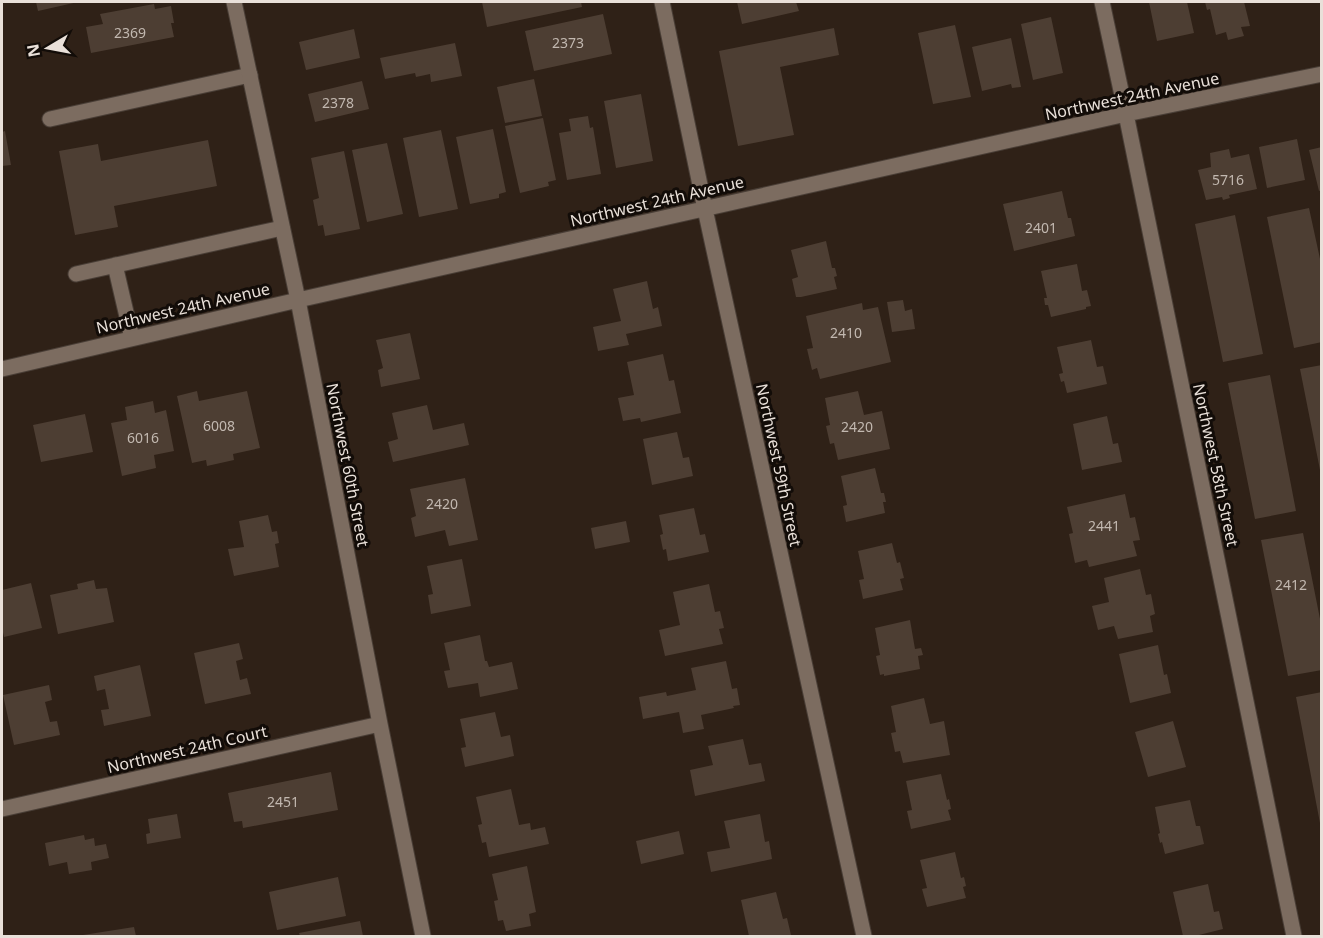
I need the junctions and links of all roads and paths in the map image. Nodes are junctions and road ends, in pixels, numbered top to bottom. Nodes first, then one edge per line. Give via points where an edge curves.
1 (234, 2) edge
2 (662, 2) edge
3 (1102, 2) edge
4 (1322, 74) edge
5 (250, 75) junction
6 (1126, 114) junction
7 (50, 119) dead end
8 (705, 209) junction
9 (282, 228) junction
10 (115, 265) junction
11 (76, 274) dead end
12 (298, 300) junction
13 (132, 338) junction
14 (2, 369) edge
15 (380, 724) junction
16 (2, 809) edge
17 (423, 936) edge
18 (864, 936) edge
19 (1294, 936) edge

1 - 5 street, Northwest 60th Street
2 - 8 street, Northwest 59th Street
3 - 6 street, Northwest 58th Street
4 - 6 street, Northwest 24th Avenue
5 - 7 street
5 - 9 street, Northwest 60th Street
6 - 8 street, Northwest 24th Avenue
6 - 19 street, Northwest 58th Street
8 - 12 street, Northwest 24th Avenue
8 - 18 street, Northwest 59th Street
9 - 10 street
9 - 12 street, Northwest 60th Street
10 - 11 street
10 - 13 street
12 - 13 street, Northwest 24th Avenue
12 - 15 street, Northwest 60th Street
13 - 14 street, Northwest 24th Avenue
15 - 16 street, Northwest 24th Court
15 - 17 street, Northwest 60th Street

